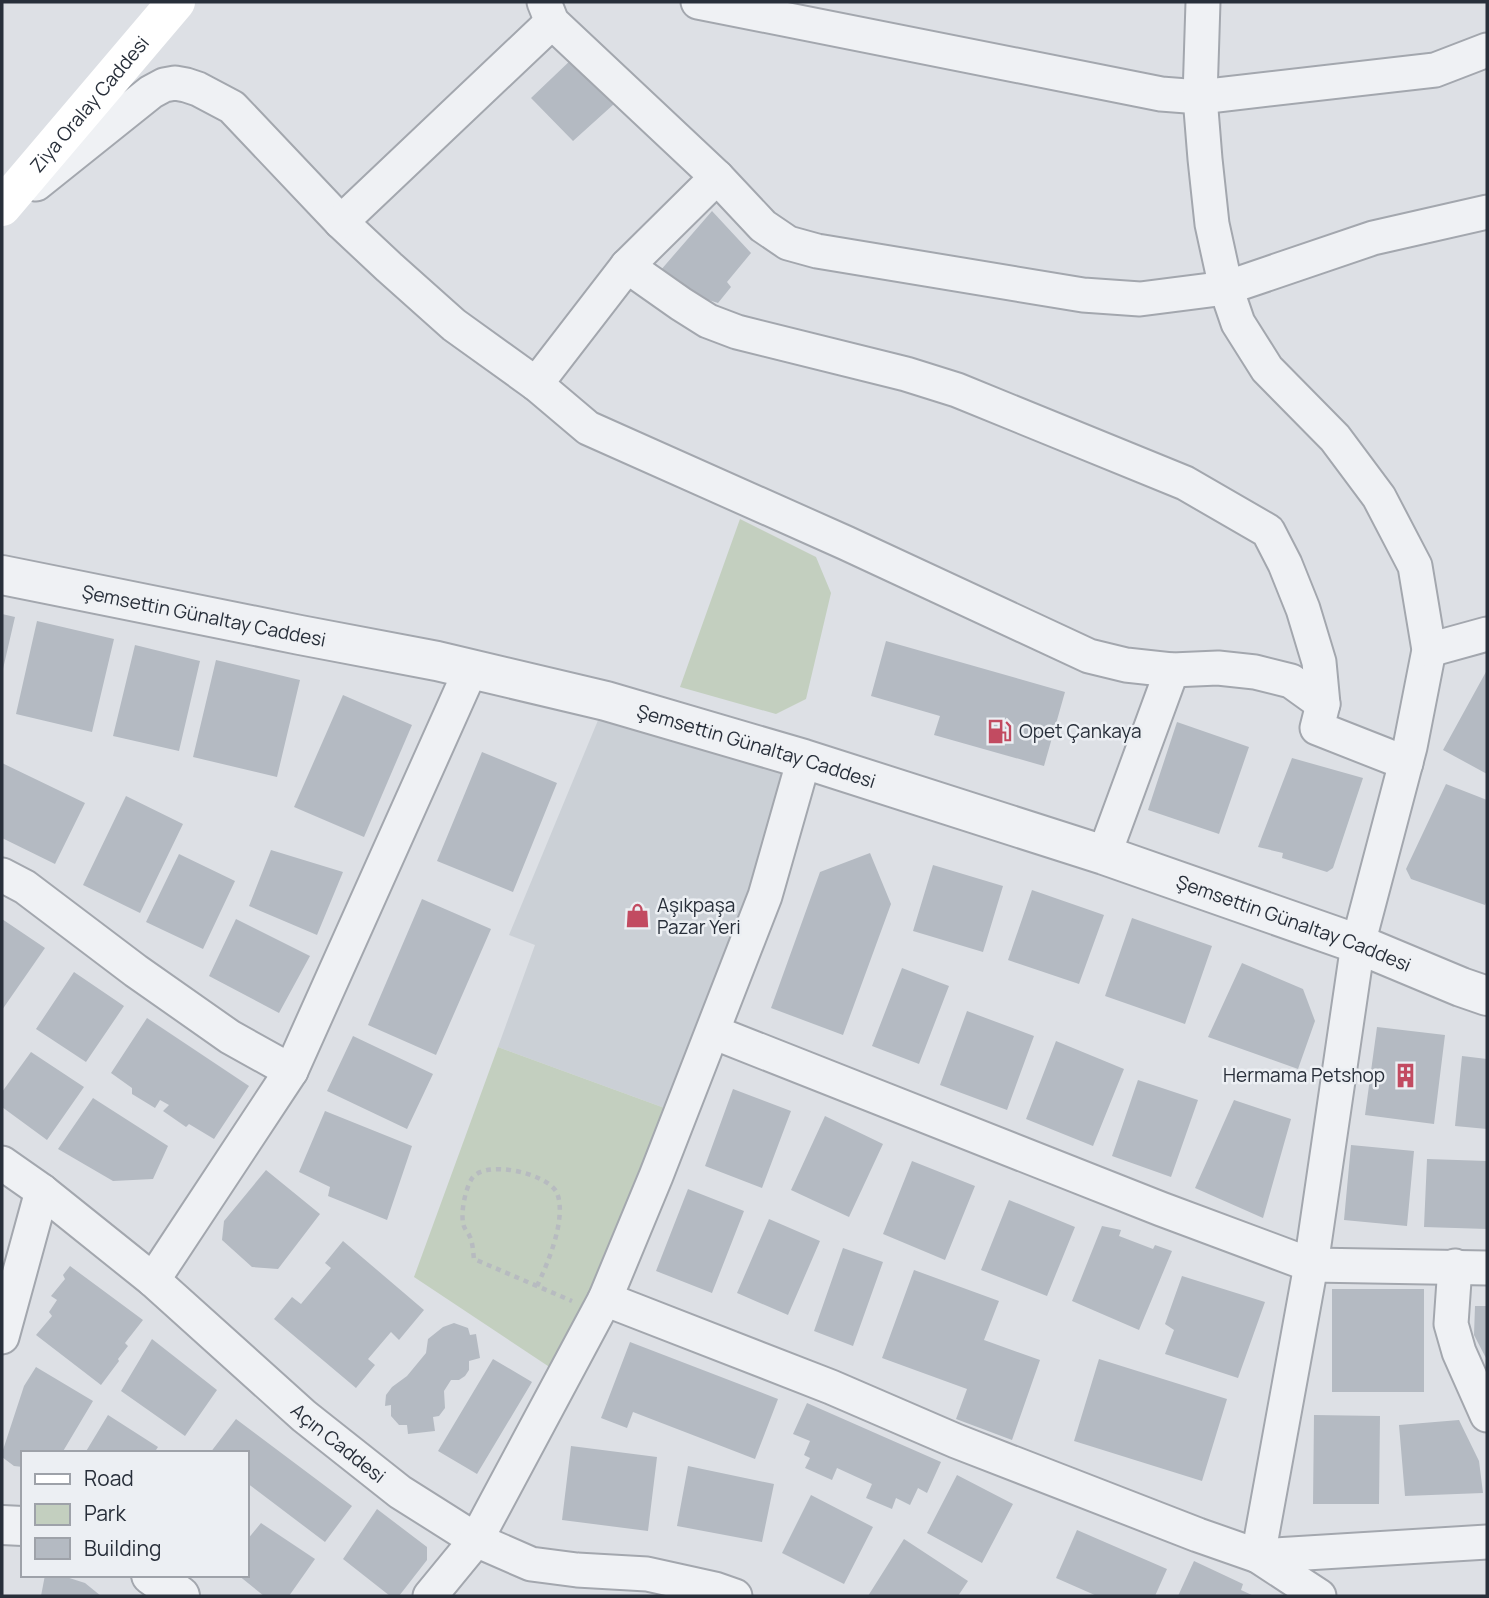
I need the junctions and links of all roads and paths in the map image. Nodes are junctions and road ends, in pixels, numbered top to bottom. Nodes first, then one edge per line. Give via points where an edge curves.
1 (176, 2) edge
2 (698, 2) edge
3 (1203, 2) edge
4 (548, 12) edge
5 (1487, 50) edge
6 (1200, 97) junction
7 (718, 177) junction
8 (2, 210) edge
9 (1487, 212) edge
10 (341, 222) junction
11 (627, 266) junction
12 (1226, 288) junction
13 (536, 384) junction
14 (2, 575) edge
15 (1487, 634) edge
16 (1429, 650) junction
17 (471, 669) junction
18 (1172, 670) junction
19 (1323, 705) junction
20 (804, 759) junction
21 (1406, 763) junction
22 (1104, 855) junction
23 (2, 875) edge
24 (1358, 944) junction
25 (1487, 996) edge
26 (713, 1032) junction
27 (291, 1071) junction
28 (2, 1163) edge
29 (42, 1191) junction
30 (1311, 1265) junction
31 (1471, 1267) edge
32 (153, 1280) junction
33 (537, 1286) junction
34 (601, 1306) junction
35 (2, 1337) edge
36 (1487, 1415) edge
37 (2, 1525) edge
38 (21, 1526) edge
39 (475, 1540) junction
40 (1487, 1542) edge
41 (1258, 1556) junction
42 (154, 1577) edge
43 (180, 1596) edge
44 (430, 1596) edge
45 (735, 1596) edge
46 (1319, 1596) edge

1 - 8 main road, Ziya Oralay Caddesi
2 - 6 street via 1161,94
3 - 6 street
4 - 7 street
4 - 10 street
5 - 6 street via 1435,70
6 - 12 street via 1212,224
7 - 11 street
7 - 12 street via 763,226 788,243 817,251 1083,295 1140,299
8 - 10 street via 150,92 175,83 232,107
9 - 12 street via 1373,238
10 - 13 street via 454,325
11 - 13 street
11 - 19 street via 708,321 957,390 1185,483 1268,531 1303,609 1319,662
12 - 16 street via 1238,323 1268,369 1335,438 1379,497 1415,566
13 - 18 street via 588,428 1089,656
14 - 17 street, Şemsettin Günaltay Caddesi
15 - 16 street
16 - 21 street
17 - 20 street, Şemsettin Günaltay Caddesi via 606,701
17 - 27 street
18 - 19 street via 1255,672 1291,681
18 - 22 street
19 - 21 street via 1317,728
20 - 22 street, Şemsettin Günaltay Caddesi
20 - 26 street via 765,897
21 - 24 street
22 - 24 street, Şemsettin Günaltay Caddesi
23 - 27 street via 25,887 230,1037
24 - 25 street, Şemsettin Günaltay Caddesi
24 - 30 street
26 - 30 street
26 - 34 street
27 - 32 street
28 - 29 street, Açın Caddesi
29 - 32 street, Açın Caddesi
29 - 35 street
30 - 31 street
30 - 41 street
31 - 36 street via 1451,1324
32 - 39 street, Açın Caddesi via 304,1416 400,1492
33 - 33 path via 557,1231 555,1190 543,1179 518,1172 481,1171 471,1179 463,1217 474,1259
33 - 34 path
34 - 39 street
34 - 41 street via 831,1387 956,1441
37 - 38 street
39 - 44 street
39 - 45 street, Açın Caddesi via 531,1564 647,1574
40 - 41 street
41 - 46 street
42 - 43 street

